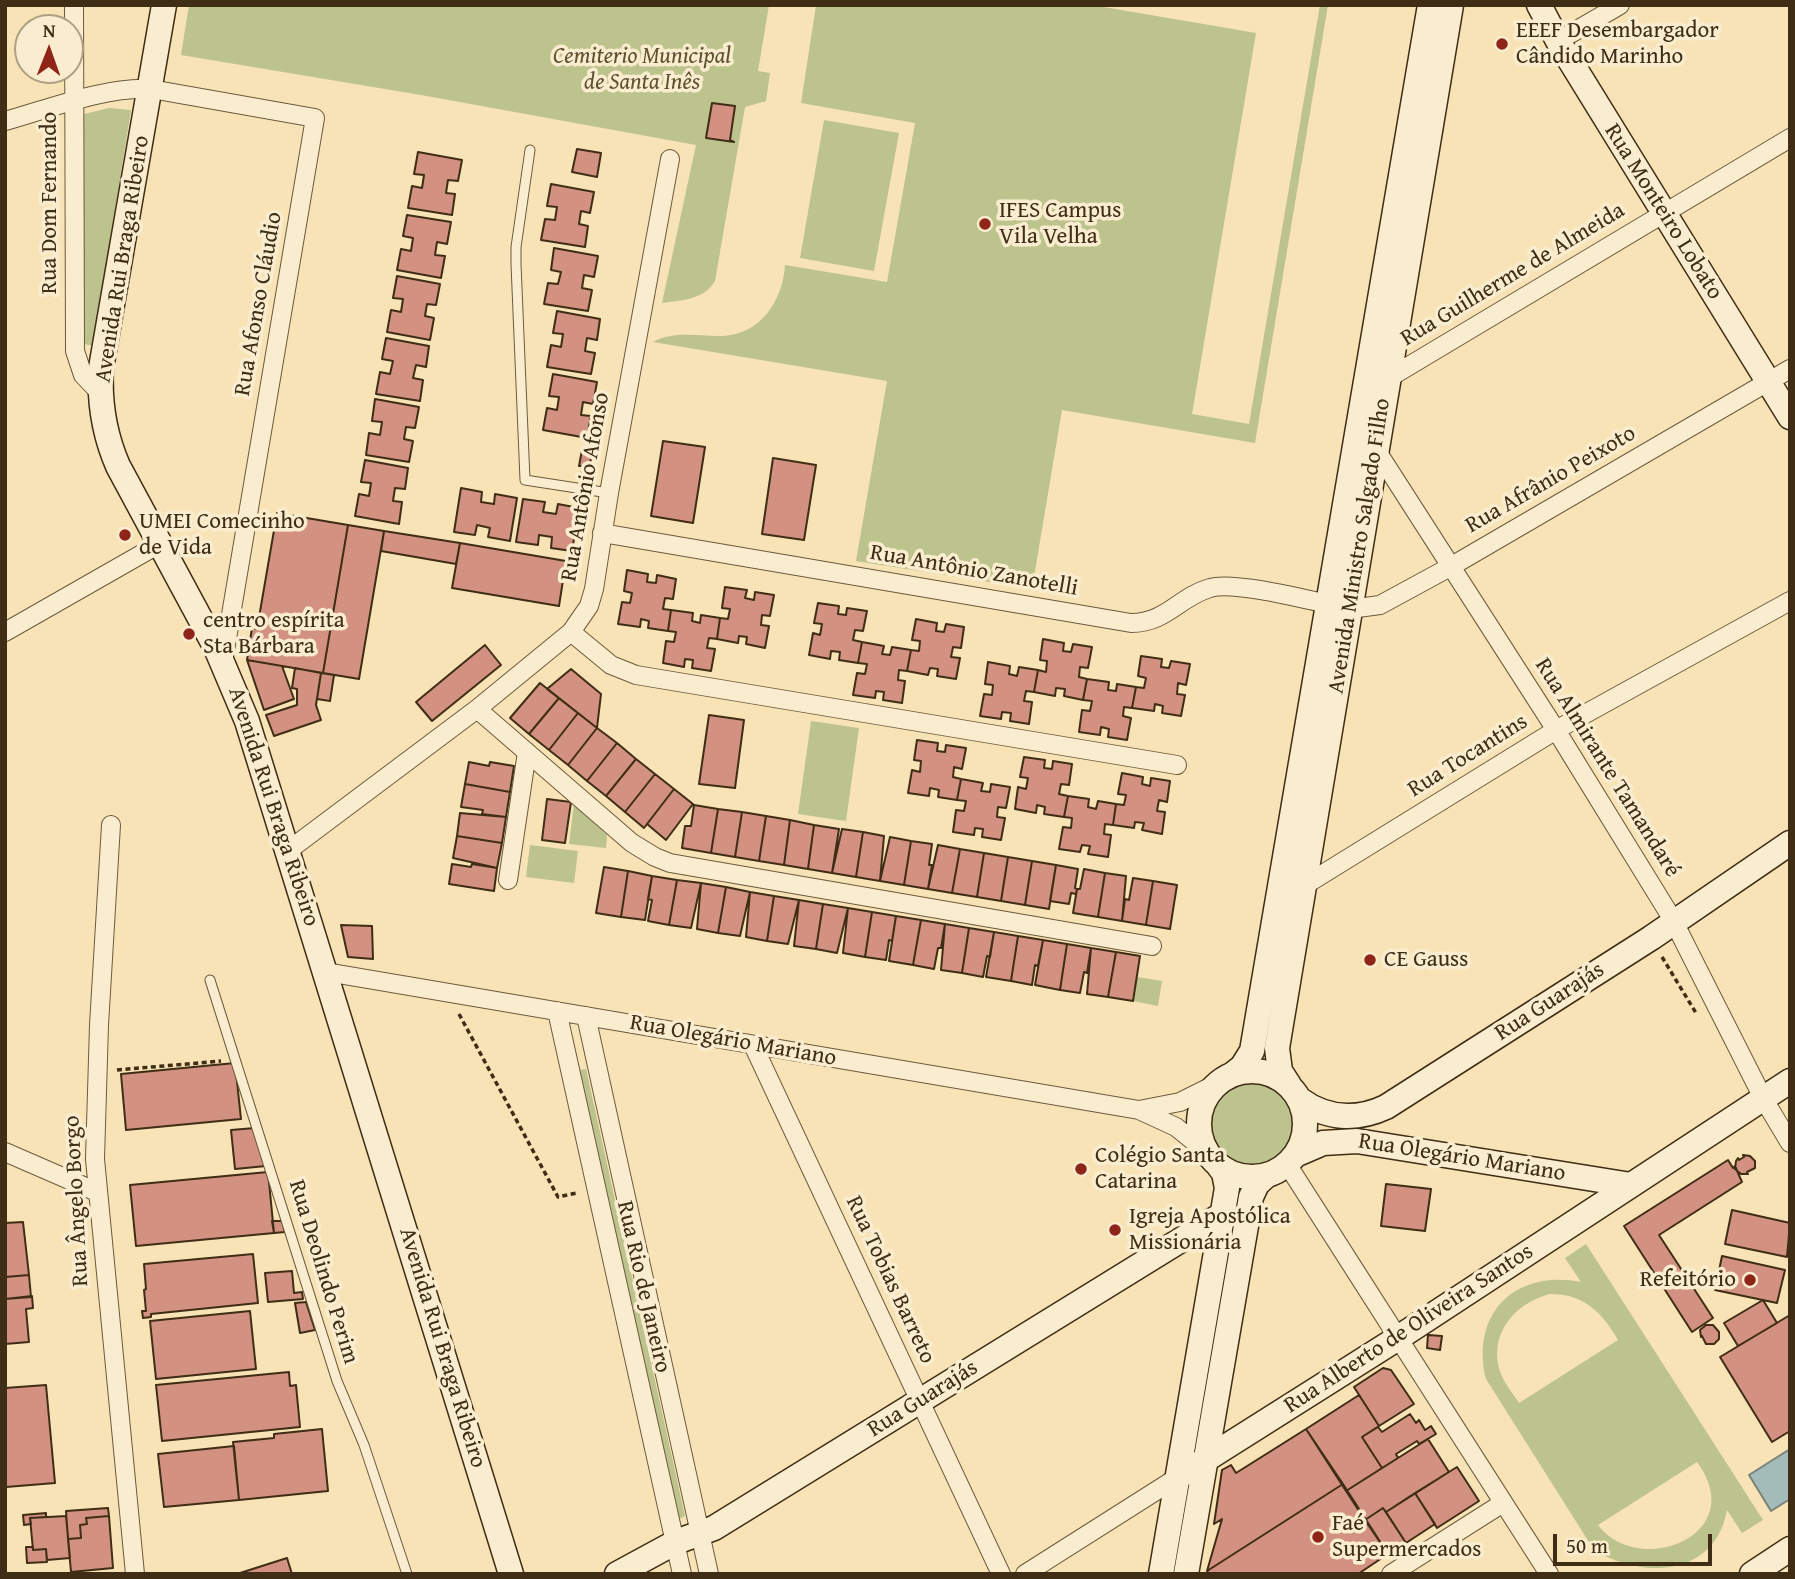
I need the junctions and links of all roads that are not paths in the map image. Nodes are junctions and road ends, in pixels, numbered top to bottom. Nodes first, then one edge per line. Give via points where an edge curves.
1 (74, 5) edge
2 (164, 5) edge
3 (1430, 5) edge
4 (1451, 5) edge
5 (1539, 5) edge
6 (1620, 5) edge
7 (1558, 41) junction
8 (151, 89) junction
9 (74, 102) junction
10 (5, 121) edge
11 (1790, 138) edge
12 (530, 150) dead end
13 (670, 159) dead end
14 (1663, 214) junction
15 (1790, 369) edge
16 (1377, 377) junction
17 (1769, 382) junction
18 (100, 393) junction
19 (1790, 417) edge
20 (1366, 444) junction
21 (609, 493) junction
22 (602, 533) junction
23 (161, 543) junction
24 (1450, 567) junction
25 (1790, 601) edge
26 (1339, 607) junction
27 (5, 632) edge
28 (571, 632) junction
29 (223, 662) junction
30 (477, 709) junction
31 (1556, 730) junction
32 (527, 752) junction
33 (1177, 765) dead end
34 (111, 825) dead end
35 (1790, 843) edge
36 (289, 850) junction
37 (508, 880) dead end
38 (1293, 885) junction
39 (1673, 920) junction
40 (1152, 946) dead end
41 (326, 972) junction
42 (210, 980) dead end
43 (556, 1011) junction
44 (586, 1016) junction
45 (753, 1045) junction
46 (1225, 1078) junction
47 (1790, 1080) edge
48 (1294, 1092) junction
49 (1763, 1098) junction
50 (1397, 1100) junction
51 (1139, 1110) junction
52 (1790, 1143) edge
53 (1398, 1147) junction
54 (5, 1152) edge
55 (1212, 1159) junction
56 (1283, 1165) junction
57 (1631, 1185) junction
58 (97, 1192) junction
59 (1223, 1214) junction
60 (1398, 1338) junction
61 (920, 1401) junction
62 (1206, 1460) junction
63 (1178, 1477) junction
64 (1503, 1503) junction
65 (700, 1534) junction
66 (676, 1542) junction
67 (1790, 1549) edge
68 (135, 1574) edge
69 (407, 1574) edge
70 (511, 1574) edge
71 (617, 1574) edge
72 (682, 1574) edge
73 (709, 1574) edge
74 (1001, 1574) edge
75 (1025, 1574) edge
76 (1161, 1574) edge
77 (1186, 1574) edge
78 (1391, 1574) edge
79 (1549, 1574) edge
80 (1752, 1574) edge

1 - 9 street, Rua Dom Fernando
2 - 8 main road, Avenida Rui Braga Ribeiro
3 - 16 main road, Avenida Ministro Salgado Filho
4 - 16 main road, Avenida Ministro Salgado Filho
5 - 7 main road, Rua Monteiro Lobato
6 - 7 street
7 - 14 main road, Rua Monteiro Lobato
8 - 9 street via 122,90
8 - 18 main road, Avenida Rui Braga Ribeiro
8 - 29 street, Rua Afonso Cláudio via 315,118
9 - 10 street
9 - 18 street, Rua Dom Fernando via 75,351 83,375
11 - 14 street, Rua Guilherme de Almeida
12 - 21 lane via 516,247 525,480
13 - 21 street, Rua Antônio Afonso
14 - 16 street, Rua Guilherme de Almeida
14 - 17 main road, Rua Monteiro Lobato
15 - 17 street, Rua Afrânio Peixoto
16 - 20 main road, Avenida Ministro Salgado Filho
17 - 19 main road, Rua Monteiro Lobato
17 - 24 street, Rua Afrânio Peixoto
18 - 23 main road, Avenida Rui Braga Ribeiro via 113,455
20 - 24 street, Rua Almirante Tamandaré
20 - 26 main road, Avenida Ministro Salgado Filho
21 - 22 street, Rua Antônio Afonso
22 - 26 street, Rua Antônio Zanotelli via 1131,623 1155,620 1195,594 1225,585
22 - 28 street, Rua Antônio Afonso via 594,589 582,619
23 - 27 street
23 - 29 main road, Avenida Rui Braga Ribeiro
24 - 26 street, Rua Afrânio Peixoto via 1380,605
24 - 31 street, Rua Almirante Tamandaré
25 - 31 street, Rua Tocantins
26 - 38 main road, Avenida Ministro Salgado Filho
28 - 30 street, Rua Antônio Afonso
28 - 33 street via 611,665 636,675
29 - 36 main road, Avenida Rui Braga Ribeiro
30 - 32 street
30 - 36 street, Rua Antônio Afonso
31 - 38 street, Rua Tocantins
31 - 39 street, Rua Almirante Tamandaré
32 - 37 street
32 - 40 street via 632,843 670,863
34 - 58 street, Rua Ângelo Borgo via 95,1148
35 - 39 main road, Rua Guarajás
36 - 41 main road, Avenida Rui Braga Ribeiro
38 - 46 main road, Avenida Ministro Salgado Filho via 1252,1051 1242,1067
38 - 48 main road, Avenida Ministro Salgado Filho via 1277,1054 1280,1071
39 - 49 street, Rua Almirante Tamandaré
39 - 50 main road, Rua Guarajás
41 - 43 street, Rua Olegário Mariano
41 - 70 main road, Avenida Rui Braga Ribeiro
42 - 69 lane, Rua Deolindo Perim via 337,1381 364,1444
43 - 44 street, Rua Olegário Mariano
43 - 66 street, Rua Rio de Janeiro
44 - 45 street, Rua Olegário Mariano
44 - 65 street, Rua Rio de Janeiro
45 - 51 street, Rua Olegário Mariano
45 - 61 street, Rua Tobias Barreto
46 - 48 main road via 1249,1071 1267,1073
46 - 51 street, Rua Olegário Mariano via 1180,1102
46 - 55 main road via 1206,1096 1198,1119 1200,1136
47 - 49 main road, Rua Alberto de Oliveira Santos
48 - 50 main road, Rua Guarajás via 1326,1114 1349,1117 1372,1113
48 - 56 main road via 1304,1115 1305,1132
49 - 52 street, Rua Almirante Tamandaré
49 - 57 main road, Rua Alberto de Oliveira Santos
50 - 53 main road via 1387,1124
51 - 55 street, Rua Olegário Mariano via 1176,1127
53 - 56 main road, Rua Olegário Mariano via 1340,1140 1315,1146
53 - 57 main road, Rua Olegário Mariano
54 - 58 street
55 - 56 main road via 1241,1176
55 - 59 main road via 1227,1183
56 - 60 street
56 - 62 main road via 1257,1184 1251,1197
57 - 60 main road, Rua Alberto de Oliveira Santos
58 - 68 street, Rua Ângelo Borgo
59 - 61 main road, Rua Guarajás
59 - 63 main road
60 - 62 main road, Rua Alberto de Oliveira Santos
60 - 64 street
61 - 65 main road, Rua Guarajás
61 - 74 street, Rua Tobias Barreto
62 - 63 main road, Rua Alberto de Oliveira Santos
62 - 77 main road
63 - 75 street, Rua Alberto de Oliveira Santos
63 - 76 main road
64 - 78 street
64 - 79 street
65 - 66 main road, Rua Guarajás
65 - 73 street, Rua Rio de Janeiro
66 - 71 main road, Rua Guarajás
66 - 72 street, Rua Rio de Janeiro
67 - 80 main road

